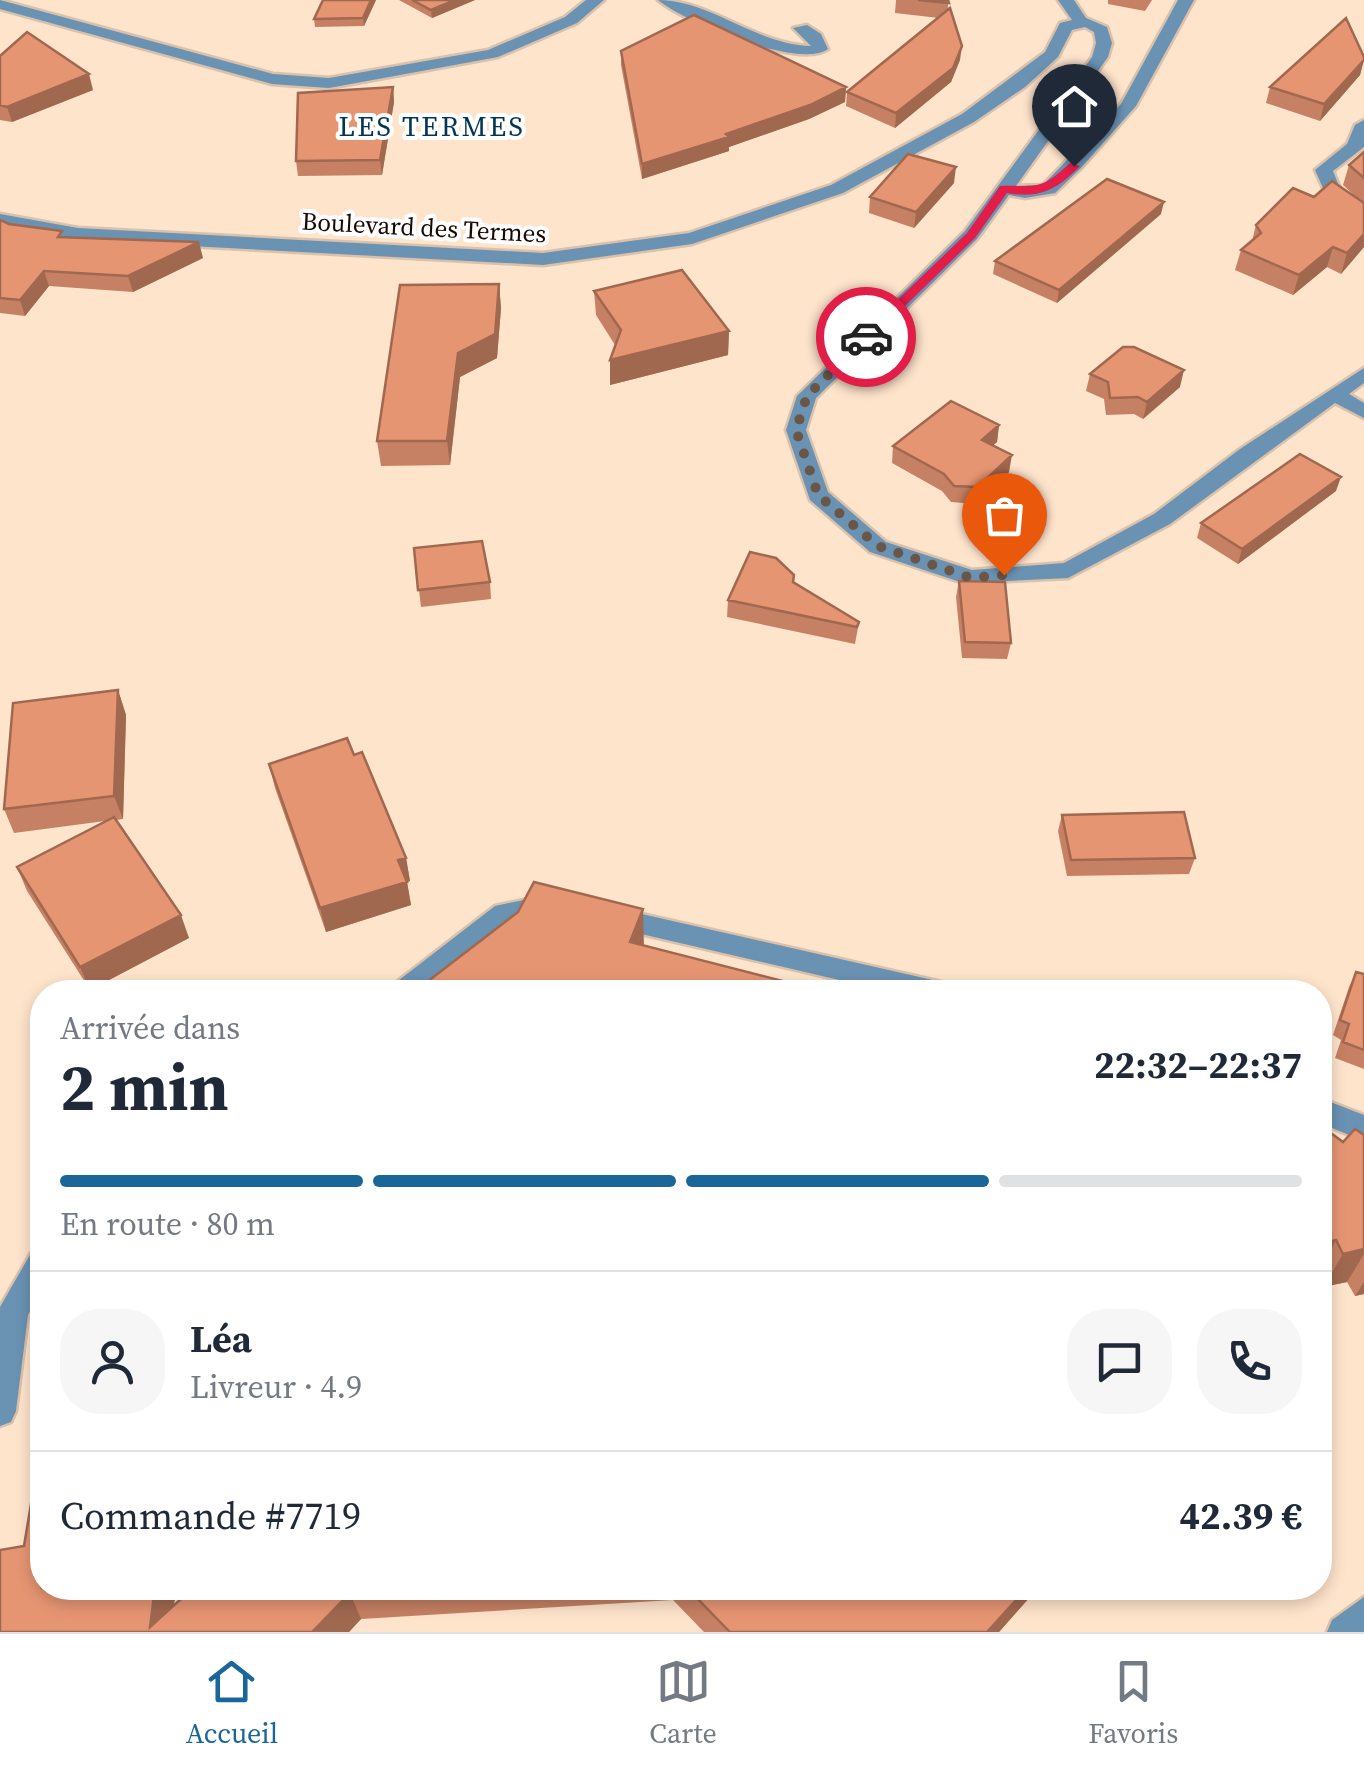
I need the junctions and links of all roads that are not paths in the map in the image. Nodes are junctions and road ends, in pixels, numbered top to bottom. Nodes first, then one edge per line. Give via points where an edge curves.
1 (596, 0) edge
2 (666, 0) edge
3 (1066, 0) edge
4 (1186, 0) edge
5 (0, 4) edge
6 (1080, 22) junction
7 (802, 28) dead end
8 (1364, 124) edge
9 (1004, 189) junction
10 (1364, 218) edge
11 (0, 219) edge
12 (1364, 374) edge
13 (1335, 394) junction
14 (1364, 412) edge
15 (419, 980) edge
16 (884, 980) edge
17 (1332, 1115) edge
18 (1364, 1128) edge
19 (30, 1283) edge
20 (0, 1410) edge
21 (1364, 1614) edge
22 (1344, 1632) edge

1 - 5 street via 571,20 492,54 329,83 272,80
2 - 7 street via 789,50 820,49 816,36
3 - 6 street
4 - 9 street via 1128,106 1074,166 1049,188
6 - 9 street via 1102,30 1100,57
6 - 11 street, Boulevard des Termes via 1060,32 1052,54 1020,83 968,118 837,188 692,238 543,259 78,234
8 - 10 street via 1356,147 1324,170 1333,193
9 - 13 street via 971,235 807,396 796,430 818,495 878,546 971,578 1068,570 1162,519
12 - 13 street
13 - 14 street
15 - 16 street via 504,913 550,904
17 - 18 street
19 - 20 street via 13,1312
21 - 22 street

